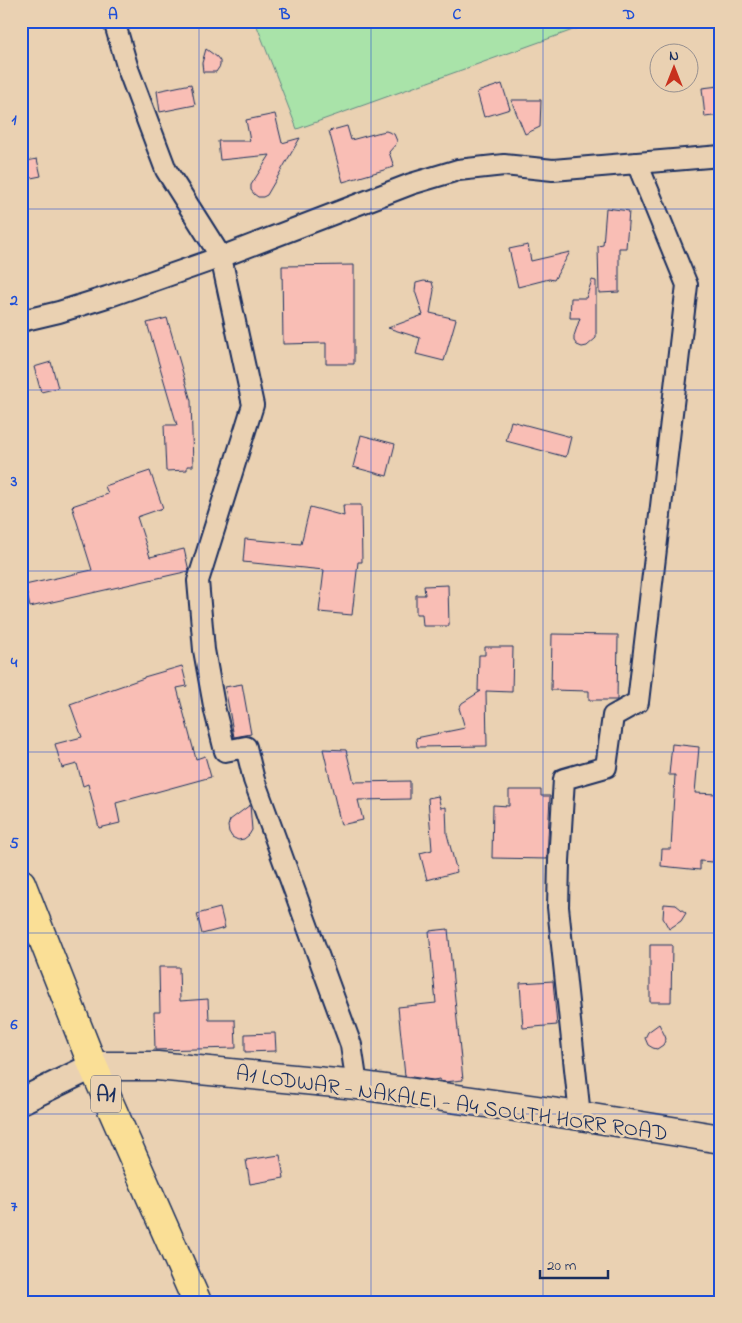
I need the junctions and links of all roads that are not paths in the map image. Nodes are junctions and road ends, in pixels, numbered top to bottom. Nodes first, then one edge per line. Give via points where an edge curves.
1 (114, 21) edge
2 (721, 156) edge
3 (637, 163) junction
4 (221, 257) junction
5 (21, 320) edge
6 (21, 883) edge
7 (94, 1066) junction
8 (356, 1085) junction
9 (21, 1102) edge
10 (580, 1116) junction
11 (721, 1139) edge
12 (197, 1302) edge

1 - 4 street via 128,69 166,170
2 - 3 street
3 - 4 street via 553,170 504,165 458,170 411,184
3 - 10 street via 687,286 638,702 613,716 606,767 564,779 558,908
4 - 5 street via 107,297
4 - 8 street via 253,405 198,581 204,650 225,751 246,747 254,780 351,1045
6 - 7 highway, A1
7 - 8 main road, A1 LODWAR - NAKALEI - A4 SOUTH HORR ROAD via 157,1066
7 - 9 street
7 - 12 highway, A1
8 - 10 main road, A1 LODWAR - NAKALEI - A4 SOUTH HORR ROAD
10 - 11 main road, A1 LODWAR - NAKALEI - A4 SOUTH HORR ROAD

